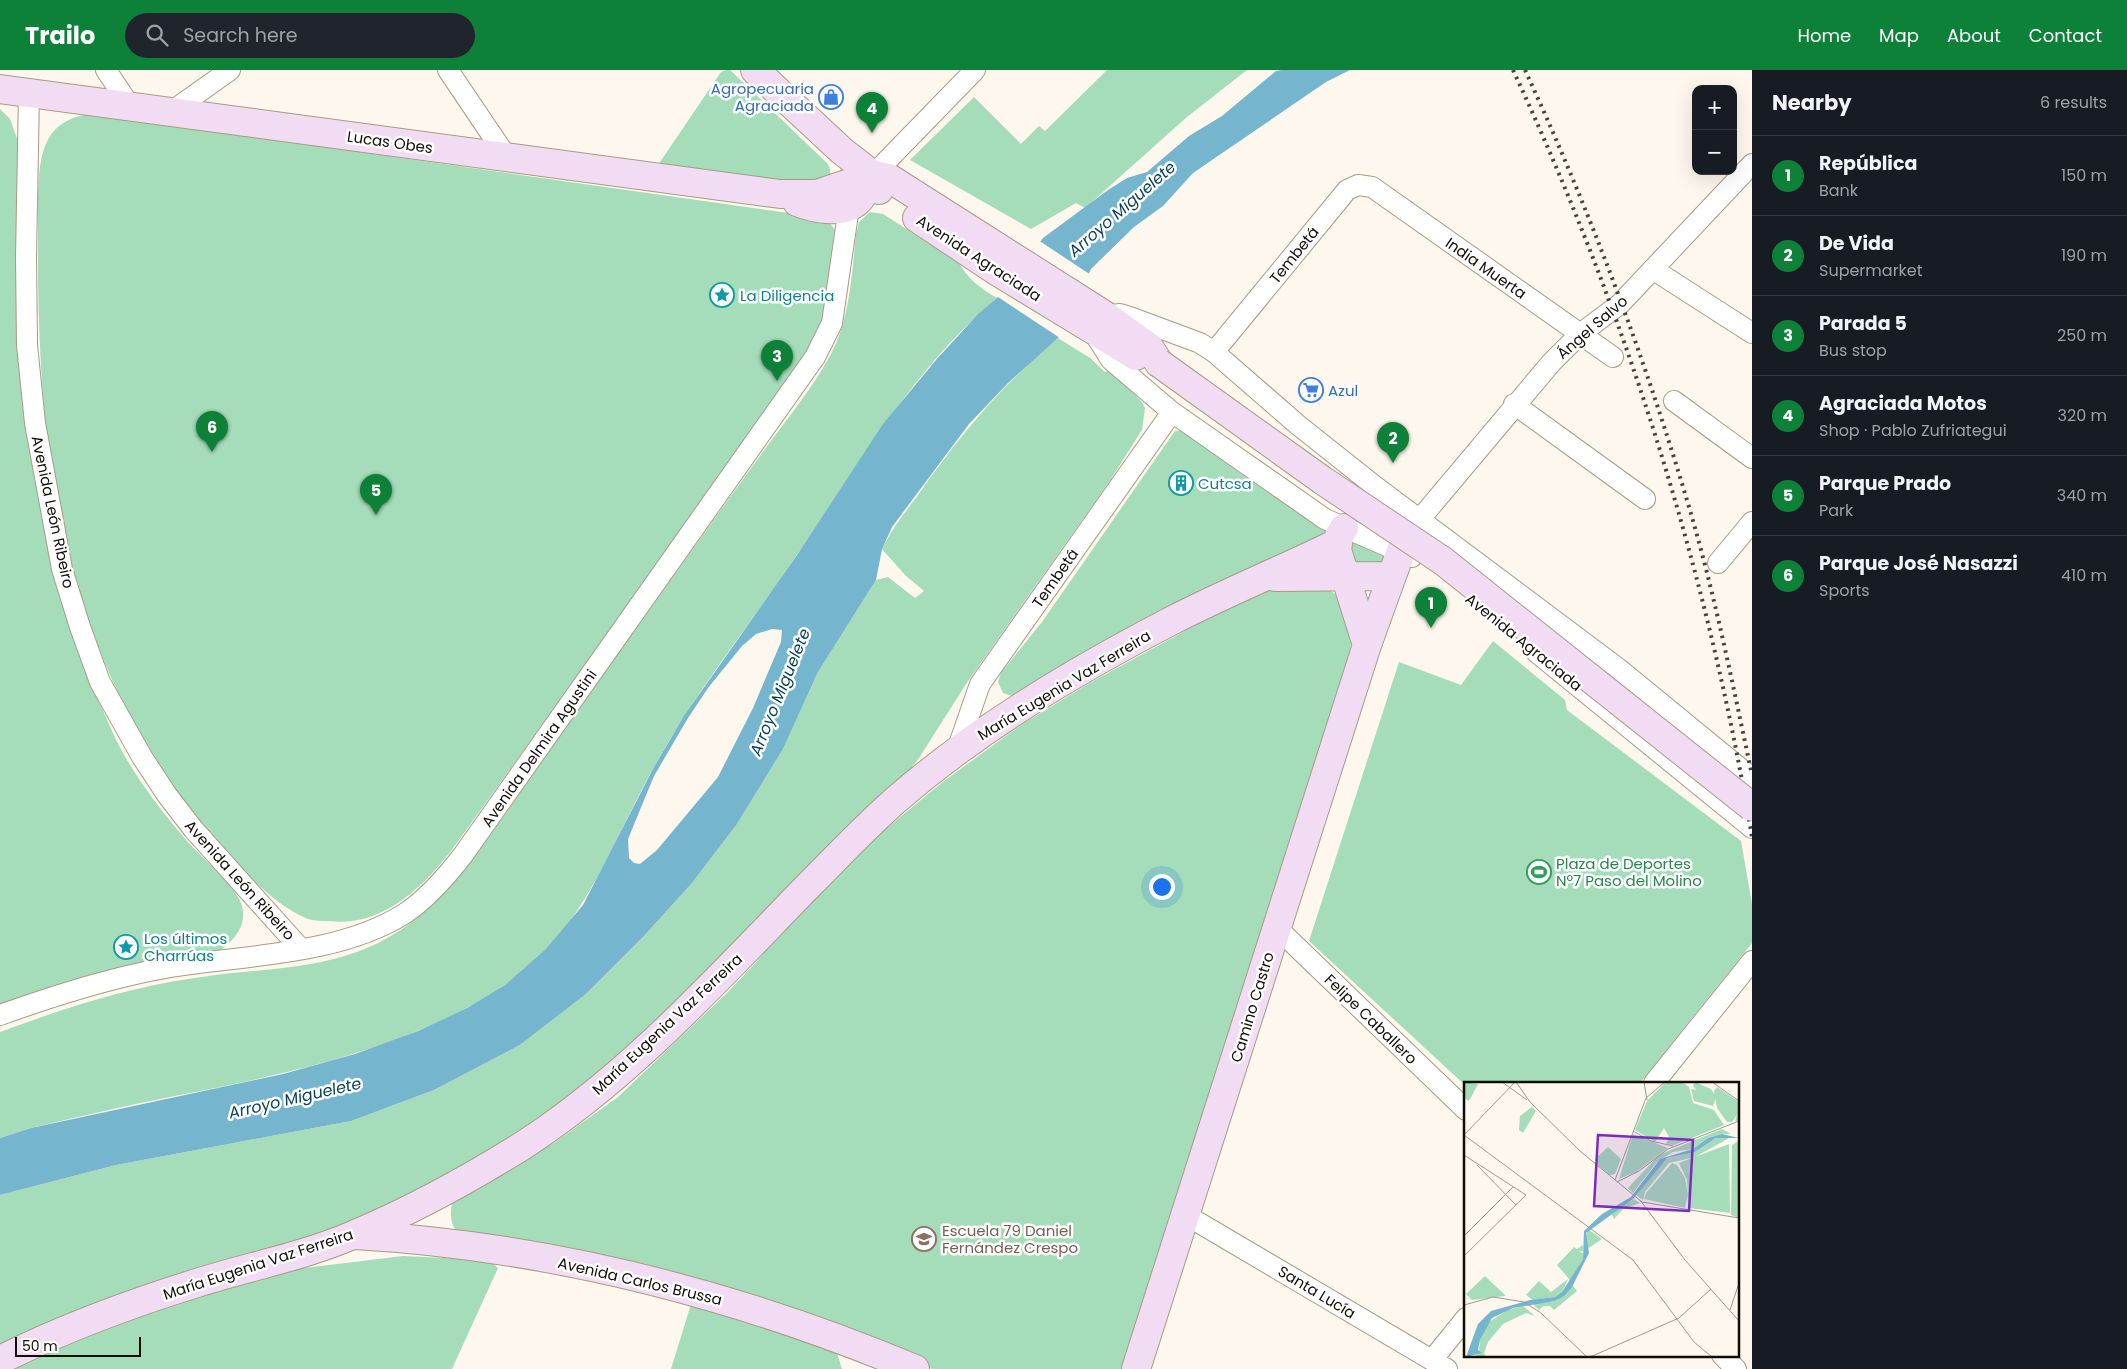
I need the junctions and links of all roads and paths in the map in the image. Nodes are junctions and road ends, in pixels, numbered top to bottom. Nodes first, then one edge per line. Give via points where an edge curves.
1 (106, 70) edge
2 (230, 70) edge
3 (448, 70) edge
4 (755, 70) edge
5 (975, 70) edge
6 (0, 89) edge
7 (29, 93) junction
8 (130, 106) junction
9 (171, 112) junction
10 (506, 156) junction
11 (1752, 164) edge
12 (872, 175) junction
13 (1358, 185) joint
14 (780, 194) junction
15 (849, 207) junction
16 (1654, 270) junction
17 (1100, 324) junction
18 (1752, 333) edge
19 (1580, 334) junction
20 (1214, 352) junction
21 (1613, 357) dead end
22 (1674, 400) dead end
23 (1514, 404) junction
24 (1172, 412) junction
25 (1752, 458) edge
26 (1376, 487) junction
27 (1644, 499) dead end
28 (1420, 519) junction
29 (1752, 522) edge
30 (1341, 536) junction
31 (1401, 551) junction
32 (1718, 563) dead end
33 (1346, 576) junction
34 (1390, 576) junction
35 (1268, 577) junction
36 (1367, 645) junction
37 (956, 753) junction
38 (1752, 778) edge
39 (1752, 807) edge
40 (1752, 828) edge
41 (1276, 927) junction
42 (301, 948) junction
43 (1752, 960) edge
44 (0, 1015) edge
45 (1655, 1082) edge
46 (1464, 1108) edge
47 (1186, 1215) junction
48 (354, 1235) junction
49 (1464, 1321) edge
50 (1723, 1356) edge
51 (0, 1360) edge
52 (1439, 1364) edge
53 (915, 1369) edge
54 (1136, 1369) edge
55 (1736, 1369) edge

1 - 8 street
2 - 9 street
3 - 10 street
4 - 12 street, Avenida Agraciada
5 - 12 street
6 - 7 street, Lucas Obes
7 - 8 street, Lucas Obes
7 - 42 street, Avenida León Ribeiro via 27,345 35,423 62,569 80,627 100,682 142,758 194,830
8 - 9 street, Lucas Obes
9 - 10 street, Lucas Obes
10 - 14 street, Lucas Obes
11 - 16 street, Ángel Salvo
12 - 14 street, Lucas Obes via 817,194
12 - 15 street via 862,196
12 - 17 street, Avenida Agraciada via 889,178 1004,263
13 - 19 street, India Muerta via 1372,187
13 - 20 street, Tembetá via 1347,190
14 - 15 street, Lucas Obes via 814,207
15 - 42 street, Avenida Delmira Agustini via 832,323 815,357 463,855 444,878 405,913 359,935
16 - 18 street
16 - 19 street, Ángel Salvo via 1613,312
17 - 20 street via 1120,314 1200,343
17 - 24 street, Avenida Agraciada via 1111,360
17 - 39 street, Avenida Agraciada, bridge via 1149,347 1159,363 1322,480 1443,561
19 - 21 street, India Muerta
19 - 23 street, Ángel Salvo
20 - 26 street
22 - 25 street
23 - 27 street
23 - 28 street, Ángel Salvo
24 - 30 street, Avenida Agraciada via 1325,519
24 - 37 street, Tembetá via 980,684
26 - 28 street
26 - 30 street, María Eugenia Vaz Ferreira
28 - 31 street, Camino Castro
28 - 38 street via 1619,670
29 - 32 street
30 - 31 street, Avenida Agraciada
30 - 33 street
30 - 35 street, María Eugenia Vaz Ferreira
31 - 34 street, Camino Castro
31 - 40 street, Avenida Agraciada via 1432,568
33 - 34 street, María Eugenia Vaz Ferreira
33 - 35 street, María Eugenia Vaz Ferreira
33 - 36 street
34 - 36 street, Camino Castro
35 - 37 street, María Eugenia Vaz Ferreira via 1173,620 1121,648 1019,708
36 - 41 street, Camino Castro
37 - 48 street, María Eugenia Vaz Ferreira via 896,800 632,1062 578,1108 522,1146 453,1186
41 - 46 street, Felipe Caballero
41 - 47 street, Camino Castro
42 - 44 street, Avenida Delmira Agustini via 162,969 95,985
43 - 45 street
47 - 52 street, Santa Lucía
47 - 54 street, Camino Castro
48 - 51 street, María Eugenia Vaz Ferreira via 122,1308
48 - 53 street, Avenida Carlos Brussa via 520,1254 650,1280 775,1316
49 - 52 street
50 - 55 street

